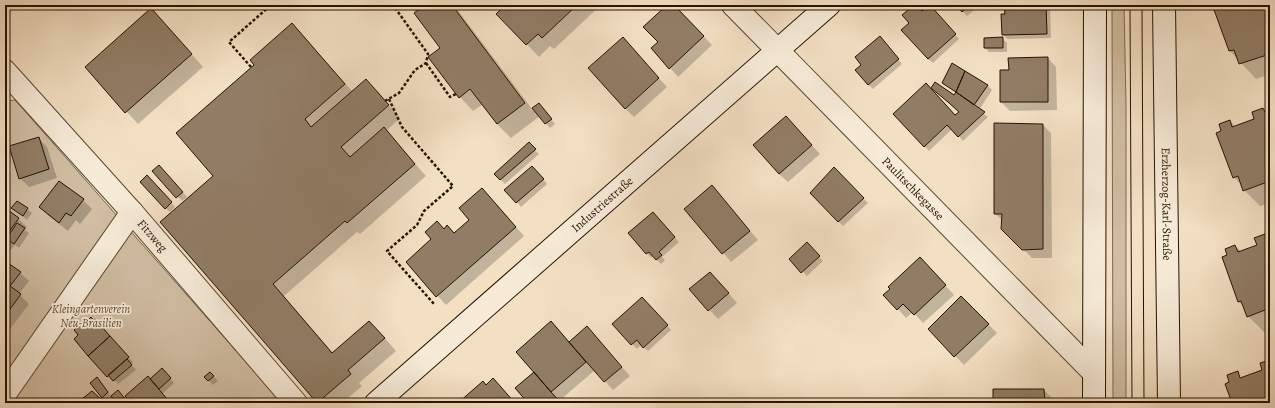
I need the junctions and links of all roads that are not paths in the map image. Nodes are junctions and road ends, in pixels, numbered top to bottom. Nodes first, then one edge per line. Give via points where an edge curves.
1 (733, 5) edge
2 (829, 5) edge
3 (1095, 5) edge
4 (1164, 5) edge
5 (778, 51) junction
6 (5, 71) edge
7 (132, 212) junction
8 (1093, 372) junction
9 (5, 394) edge
10 (296, 403) edge
11 (376, 403) edge
12 (1094, 403) edge
13 (1169, 403) edge

1 - 5 street, Paulitschkegasse
2 - 5 street, Industriestraße
3 - 8 street
4 - 13 street, Erzherzog-Karl-Straße
5 - 8 street, Paulitschkegasse
5 - 11 street, Industriestraße
6 - 7 street, Fitzweg
7 - 9 street
7 - 10 street, Fitzweg
8 - 12 street

